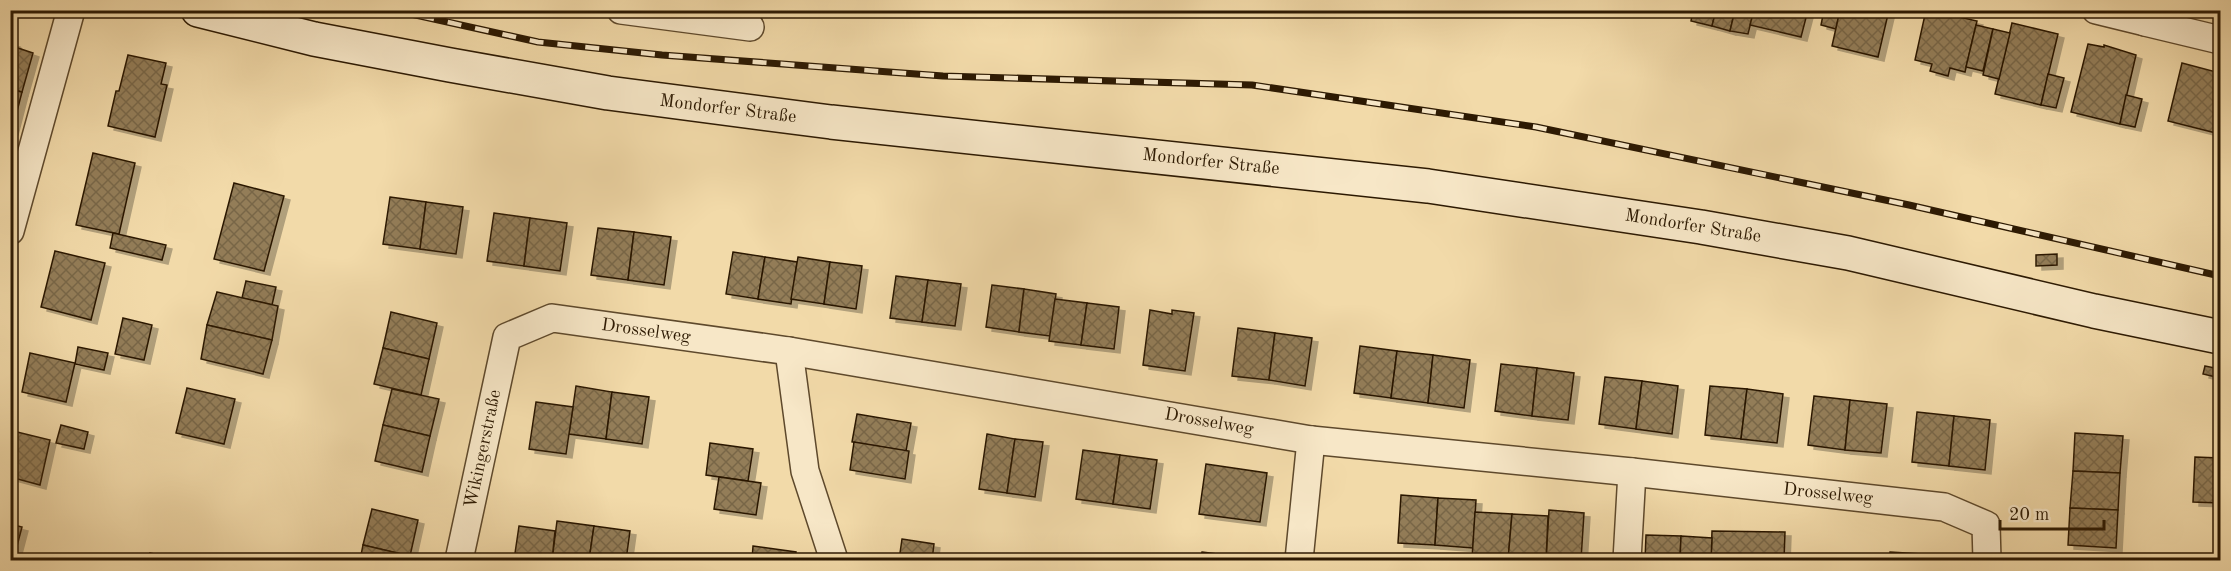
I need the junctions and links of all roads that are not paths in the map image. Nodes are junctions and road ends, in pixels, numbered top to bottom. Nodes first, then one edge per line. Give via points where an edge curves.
1 (71, 10) edge
2 (198, 10) edge
3 (2096, 10) edge
4 (638, 12) edge
5 (2147, 16) edge
6 (750, 27) dead end
7 (2220, 40) edge
8 (10, 231) edge
9 (507, 337) joint
10 (2220, 337) edge
11 (789, 351) junction
12 (1311, 440) junction
13 (1632, 472) junction
14 (459, 561) edge
15 (834, 561) edge
16 (1299, 561) edge
17 (1627, 561) edge
18 (1987, 561) edge

1 - 8 street
2 - 10 main road, Mondorfer Straße via 314,39 608,93 831,122 1428,186 1701,226 1848,253
3 - 5 street
4 - 6 street
5 - 7 street
9 - 11 street, Drosselweg via 552,318
9 - 14 street, Wikingerstraße
11 - 12 street, Drosselweg
11 - 15 street via 805,471
12 - 13 street, Drosselweg
12 - 16 street
13 - 17 street
13 - 18 street, Drosselweg via 1944,507 1986,525

